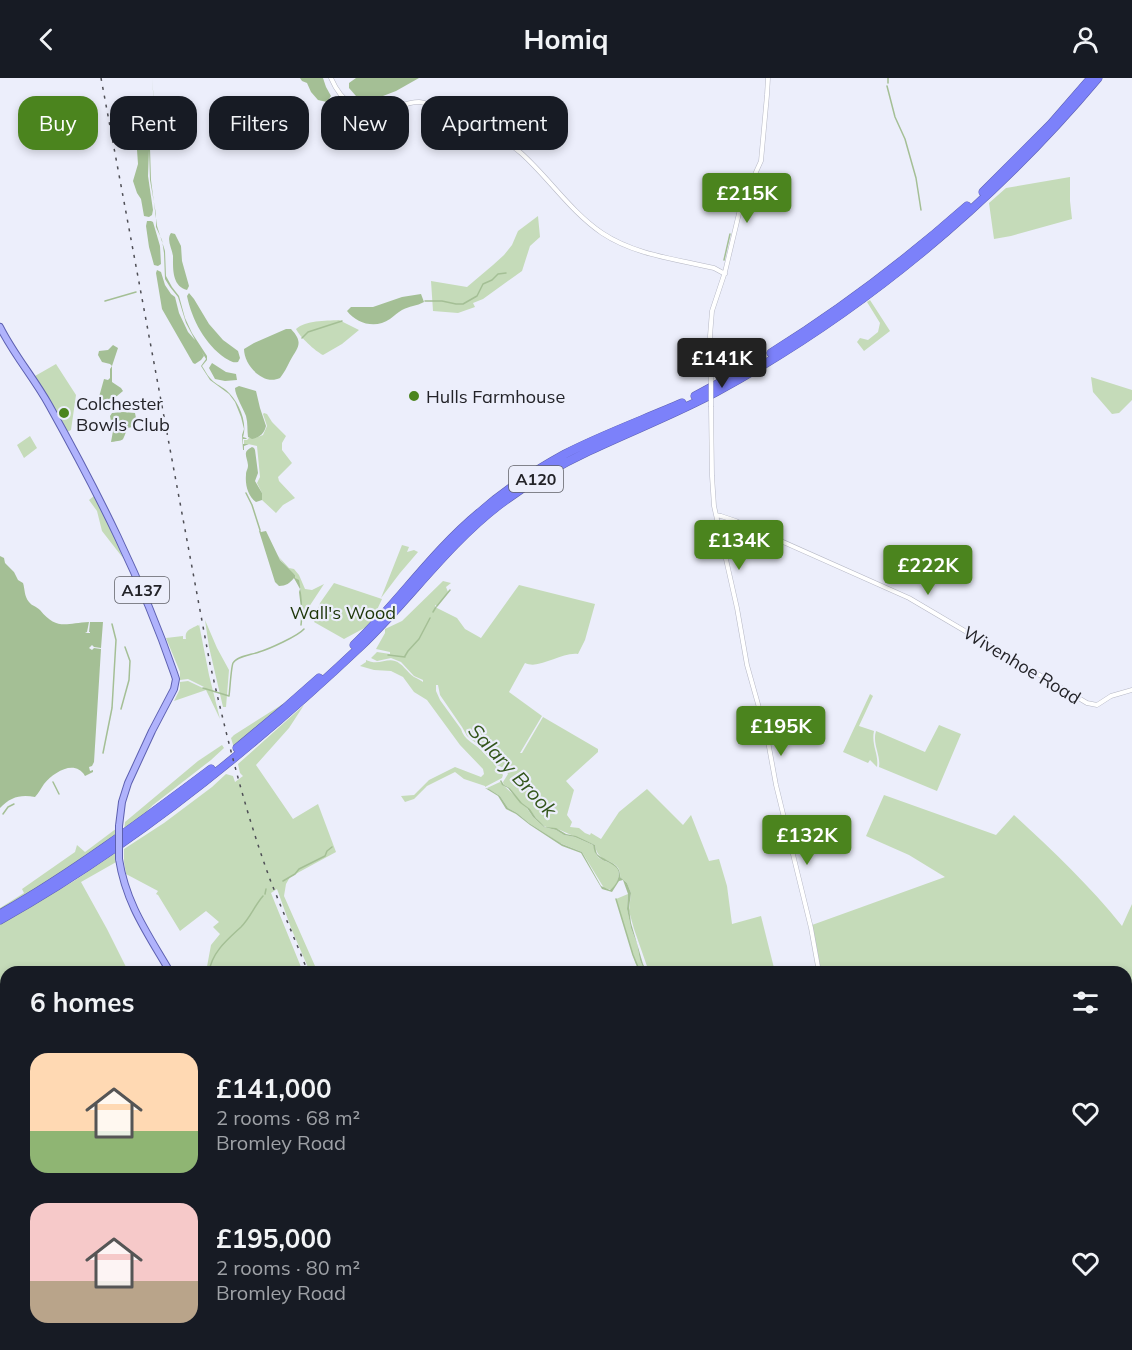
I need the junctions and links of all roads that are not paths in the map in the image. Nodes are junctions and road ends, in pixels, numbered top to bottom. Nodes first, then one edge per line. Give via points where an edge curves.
1 (332, 78) edge
2 (768, 78) edge
3 (1091, 78) edge
4 (1098, 78) edge
5 (727, 267) junction
6 (714, 268) junction
7 (725, 274) junction
8 (0, 327) edge
9 (716, 515) junction
10 (1132, 690) edge
11 (0, 914) edge
12 (0, 920) edge
13 (167, 966) edge
14 (818, 966) edge

1 - 6 street via 345,100 363,111 383,112 422,102 471,121 516,148 577,212 605,235 637,250
2 - 5 street via 761,160 741,205
3 - 11 highway, A120 via 993,182 900,262 817,323 742,371 682,403 567,453 502,494 477,514 387,612 285,708 136,825
4 - 12 highway, A120 via 1005,178 902,268 833,319 741,377 567,462 514,494 463,538 378,629 293,708 142,829 54,889
5 - 6 street
5 - 7 street
6 - 7 street
7 - 9 street, bridge via 711,317 712,483
8 - 13 main road, A137, bridge via 44,397 113,525 176,679 128,783 118,841 130,901
9 - 10 street, Wivenhoe Road via 909,598 1087,703 1097,705
9 - 14 street

